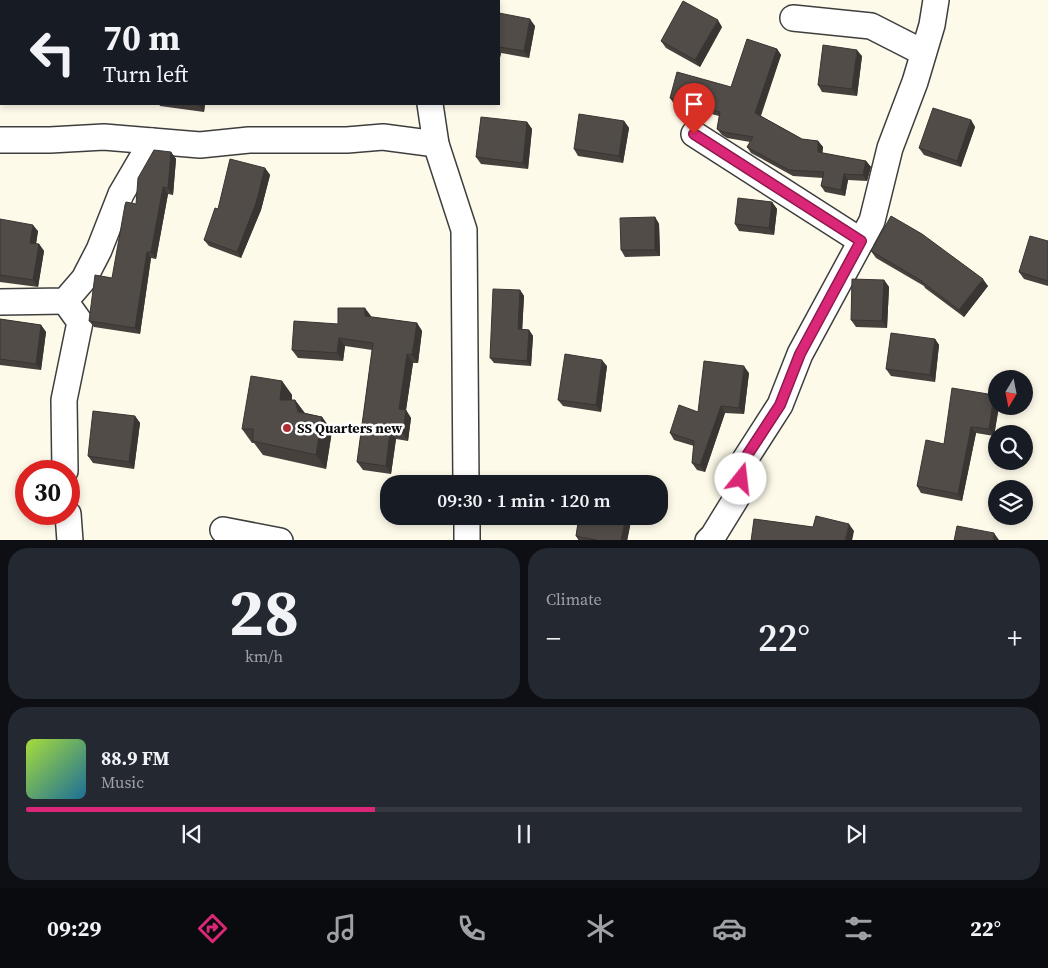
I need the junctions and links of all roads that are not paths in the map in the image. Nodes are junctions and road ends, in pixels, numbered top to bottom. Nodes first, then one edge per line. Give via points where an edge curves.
1 (936, 0) edge
2 (793, 18) dead end
3 (922, 52) junction
4 (430, 105) edge
5 (694, 134) dead end
6 (0, 140) edge
7 (152, 141) junction
8 (436, 144) junction
9 (861, 241) junction
10 (65, 301) junction
11 (0, 302) edge
12 (65, 460) edge
13 (466, 475) edge
14 (69, 525) edge
15 (467, 525) edge
16 (224, 530) dead end
17 (70, 540) edge
18 (280, 540) edge
19 (467, 540) edge
20 (708, 540) edge

1 - 3 street via 932,25
2 - 3 street via 871,26
3 - 9 street via 915,82 890,148 872,221
4 - 8 street
5 - 9 street
6 - 7 street via 104,136
7 - 8 street via 200,145 249,140 383,137
7 - 10 street via 122,194 84,279
8 - 13 street via 464,230
9 - 20 street via 800,354 780,405 744,460 737,497
10 - 11 street
10 - 12 street via 80,322 64,400
14 - 17 street
15 - 19 street
16 - 18 street

